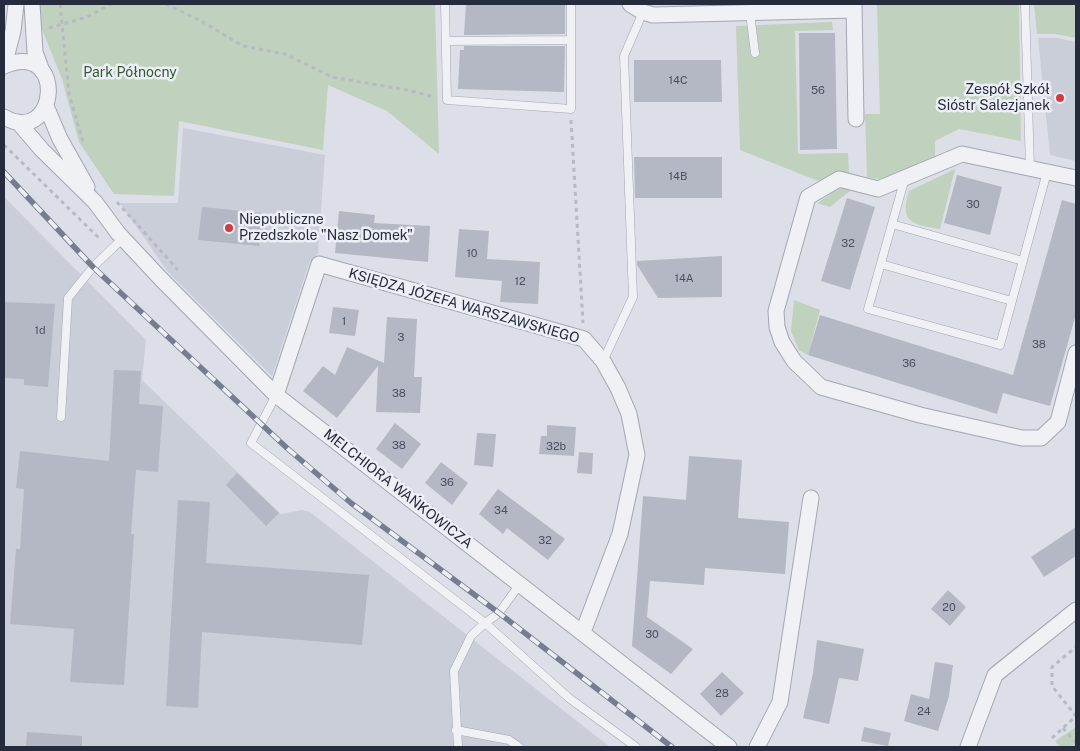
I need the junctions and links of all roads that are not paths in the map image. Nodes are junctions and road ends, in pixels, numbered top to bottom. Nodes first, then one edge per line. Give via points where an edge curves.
1 (16, 4) edge
2 (32, 4) edge
3 (445, 4) edge
4 (571, 4) edge
5 (1025, 4) edge
6 (635, 7) edge
7 (854, 7) edge
8 (750, 13) junction
9 (571, 40) junction
10 (446, 41) junction
11 (755, 53) dead end
12 (4, 66) edge
13 (42, 70) junction
14 (46, 106) junction
15 (856, 118) dead end
16 (11, 120) edge
17 (1030, 168) junction
18 (1047, 172) junction
19 (905, 178) junction
20 (1076, 178) edge
21 (95, 202) junction
22 (892, 224) junction
23 (123, 238) junction
24 (1023, 261) junction
25 (881, 264) junction
26 (1012, 301) junction
27 (1076, 353) edge
28 (603, 361) junction
29 (276, 395) junction
30 (61, 417) dead end
31 (811, 498) dead end
32 (520, 583) junction
33 (1076, 610) edge
34 (485, 623) junction
35 (583, 632) junction
36 (456, 730) junction
37 (458, 747) edge
38 (519, 747) edge
39 (636, 747) edge
40 (729, 747) edge
41 (757, 747) edge
42 (968, 747) edge

1 - 12 street
2 - 13 street via 35,52
3 - 10 lane
4 - 9 lane
5 - 17 lane
6 - 8 street via 653,15
6 - 28 lane via 624,56 633,297
7 - 8 street
7 - 15 street
8 - 11 lane
9 - 10 lane
9 - 10 lane via 571,109 447,100
12 - 13 street via 24,62
13 - 14 street via 50,88
14 - 16 street via 37,116
14 - 21 street, MELCHIORA WAŃKOWICZA via 60,139
16 - 21 street, MELCHIORA WAŃKOWICZA
17 - 18 street
17 - 19 street via 962,154
18 - 20 street
18 - 24 lane
19 - 22 lane
19 - 27 street via 878,189 839,179 808,197 776,311 779,335 794,362 821,387 929,418 1022,438 1041,438 1058,422
21 - 23 street, MELCHIORA WAŃKOWICZA
22 - 24 lane
22 - 25 lane
23 - 29 street, MELCHIORA WAŃKOWICZA
23 - 30 lane via 93,267 68,298
24 - 26 lane
25 - 26 lane
25 - 26 lane via 868,309 1000,345
28 - 29 street, KSIĘDZA JÓZEFA WARSZAWSKIEGO via 584,339 319,264
28 - 35 street, KSIĘDZA JÓZEFA WARSZAWSKIEGO via 629,414 637,455 620,534
29 - 32 street, MELCHIORA WAŃKOWICZA
29 - 34 lane via 251,443
31 - 41 street via 780,702
32 - 34 lane via 499,613
32 - 35 street, MELCHIORA WAŃKOWICZA
33 - 42 street via 995,675
34 - 36 lane via 471,636 454,671
34 - 39 lane via 569,698
35 - 40 street, MELCHIORA WAŃKOWICZA
36 - 37 lane
36 - 38 lane via 509,740

